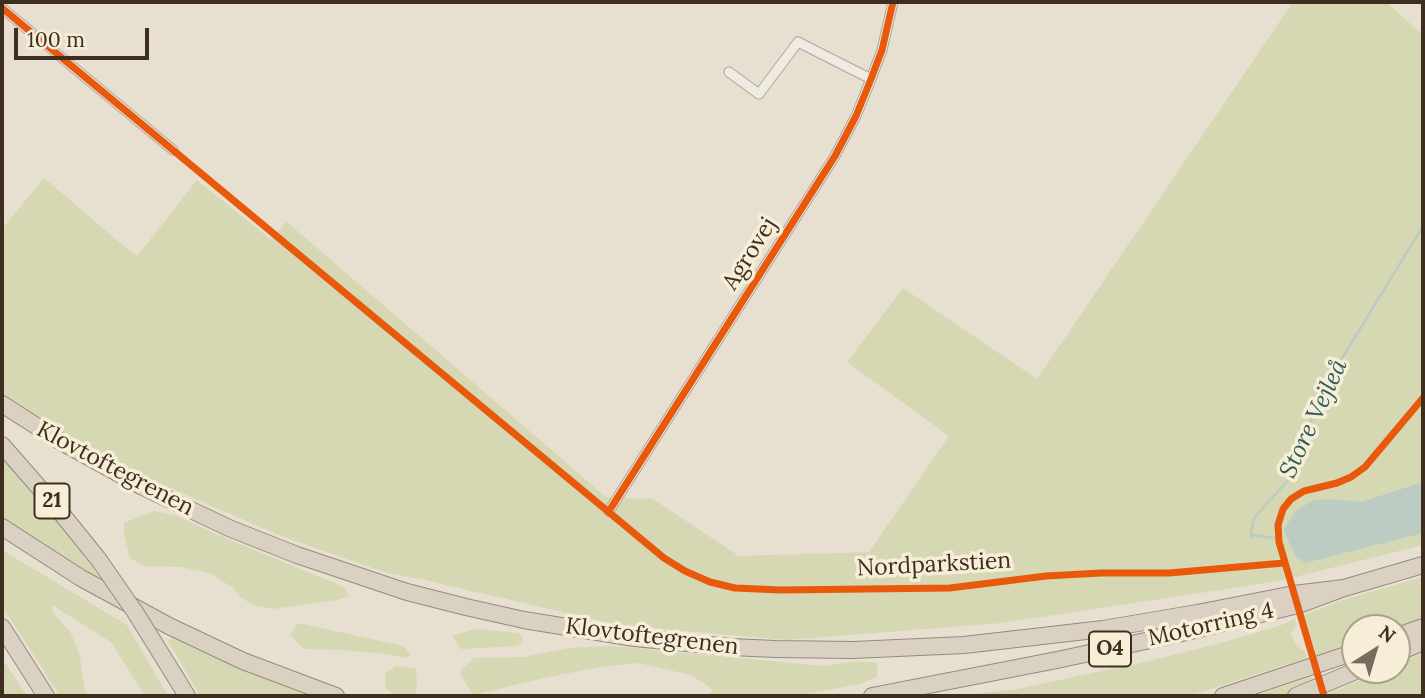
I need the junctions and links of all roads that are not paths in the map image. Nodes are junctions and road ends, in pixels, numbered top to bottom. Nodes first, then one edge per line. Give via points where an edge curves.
1 (893, 2) edge
2 (2, 8) edge
3 (729, 72) dead end
4 (871, 79) junction
5 (173, 150) dead end
6 (2, 404) edge
7 (2, 445) edge
8 (609, 511) dead end
9 (2, 527) edge
10 (1423, 565) edge
11 (1344, 587) junction
12 (2, 627) edge
13 (1341, 657) edge
14 (1341, 677) edge
15 (46, 696) edge
16 (187, 696) edge
17 (336, 696) edge
18 (872, 696) edge
19 (1223, 696) edge
20 (1296, 696) edge

1 - 4 street, Agrovej
2 - 5 street
3 - 4 street via 759,94 798,42
4 - 8 street, Agrovej via 835,156
6 - 11 highway, Klovtoftegrenen via 143,487 297,555 466,607 634,638 776,649 964,645 1103,629
7 - 16 highway, 21, bridge via 99,560
9 - 17 highway via 81,578 169,626 243,661
10 - 11 highway, Motorring 4 / O4
11 - 18 highway, Motorring 4 / O4 via 1298,605 1178,634
12 - 15 highway
13 - 19 highway
14 - 20 highway

